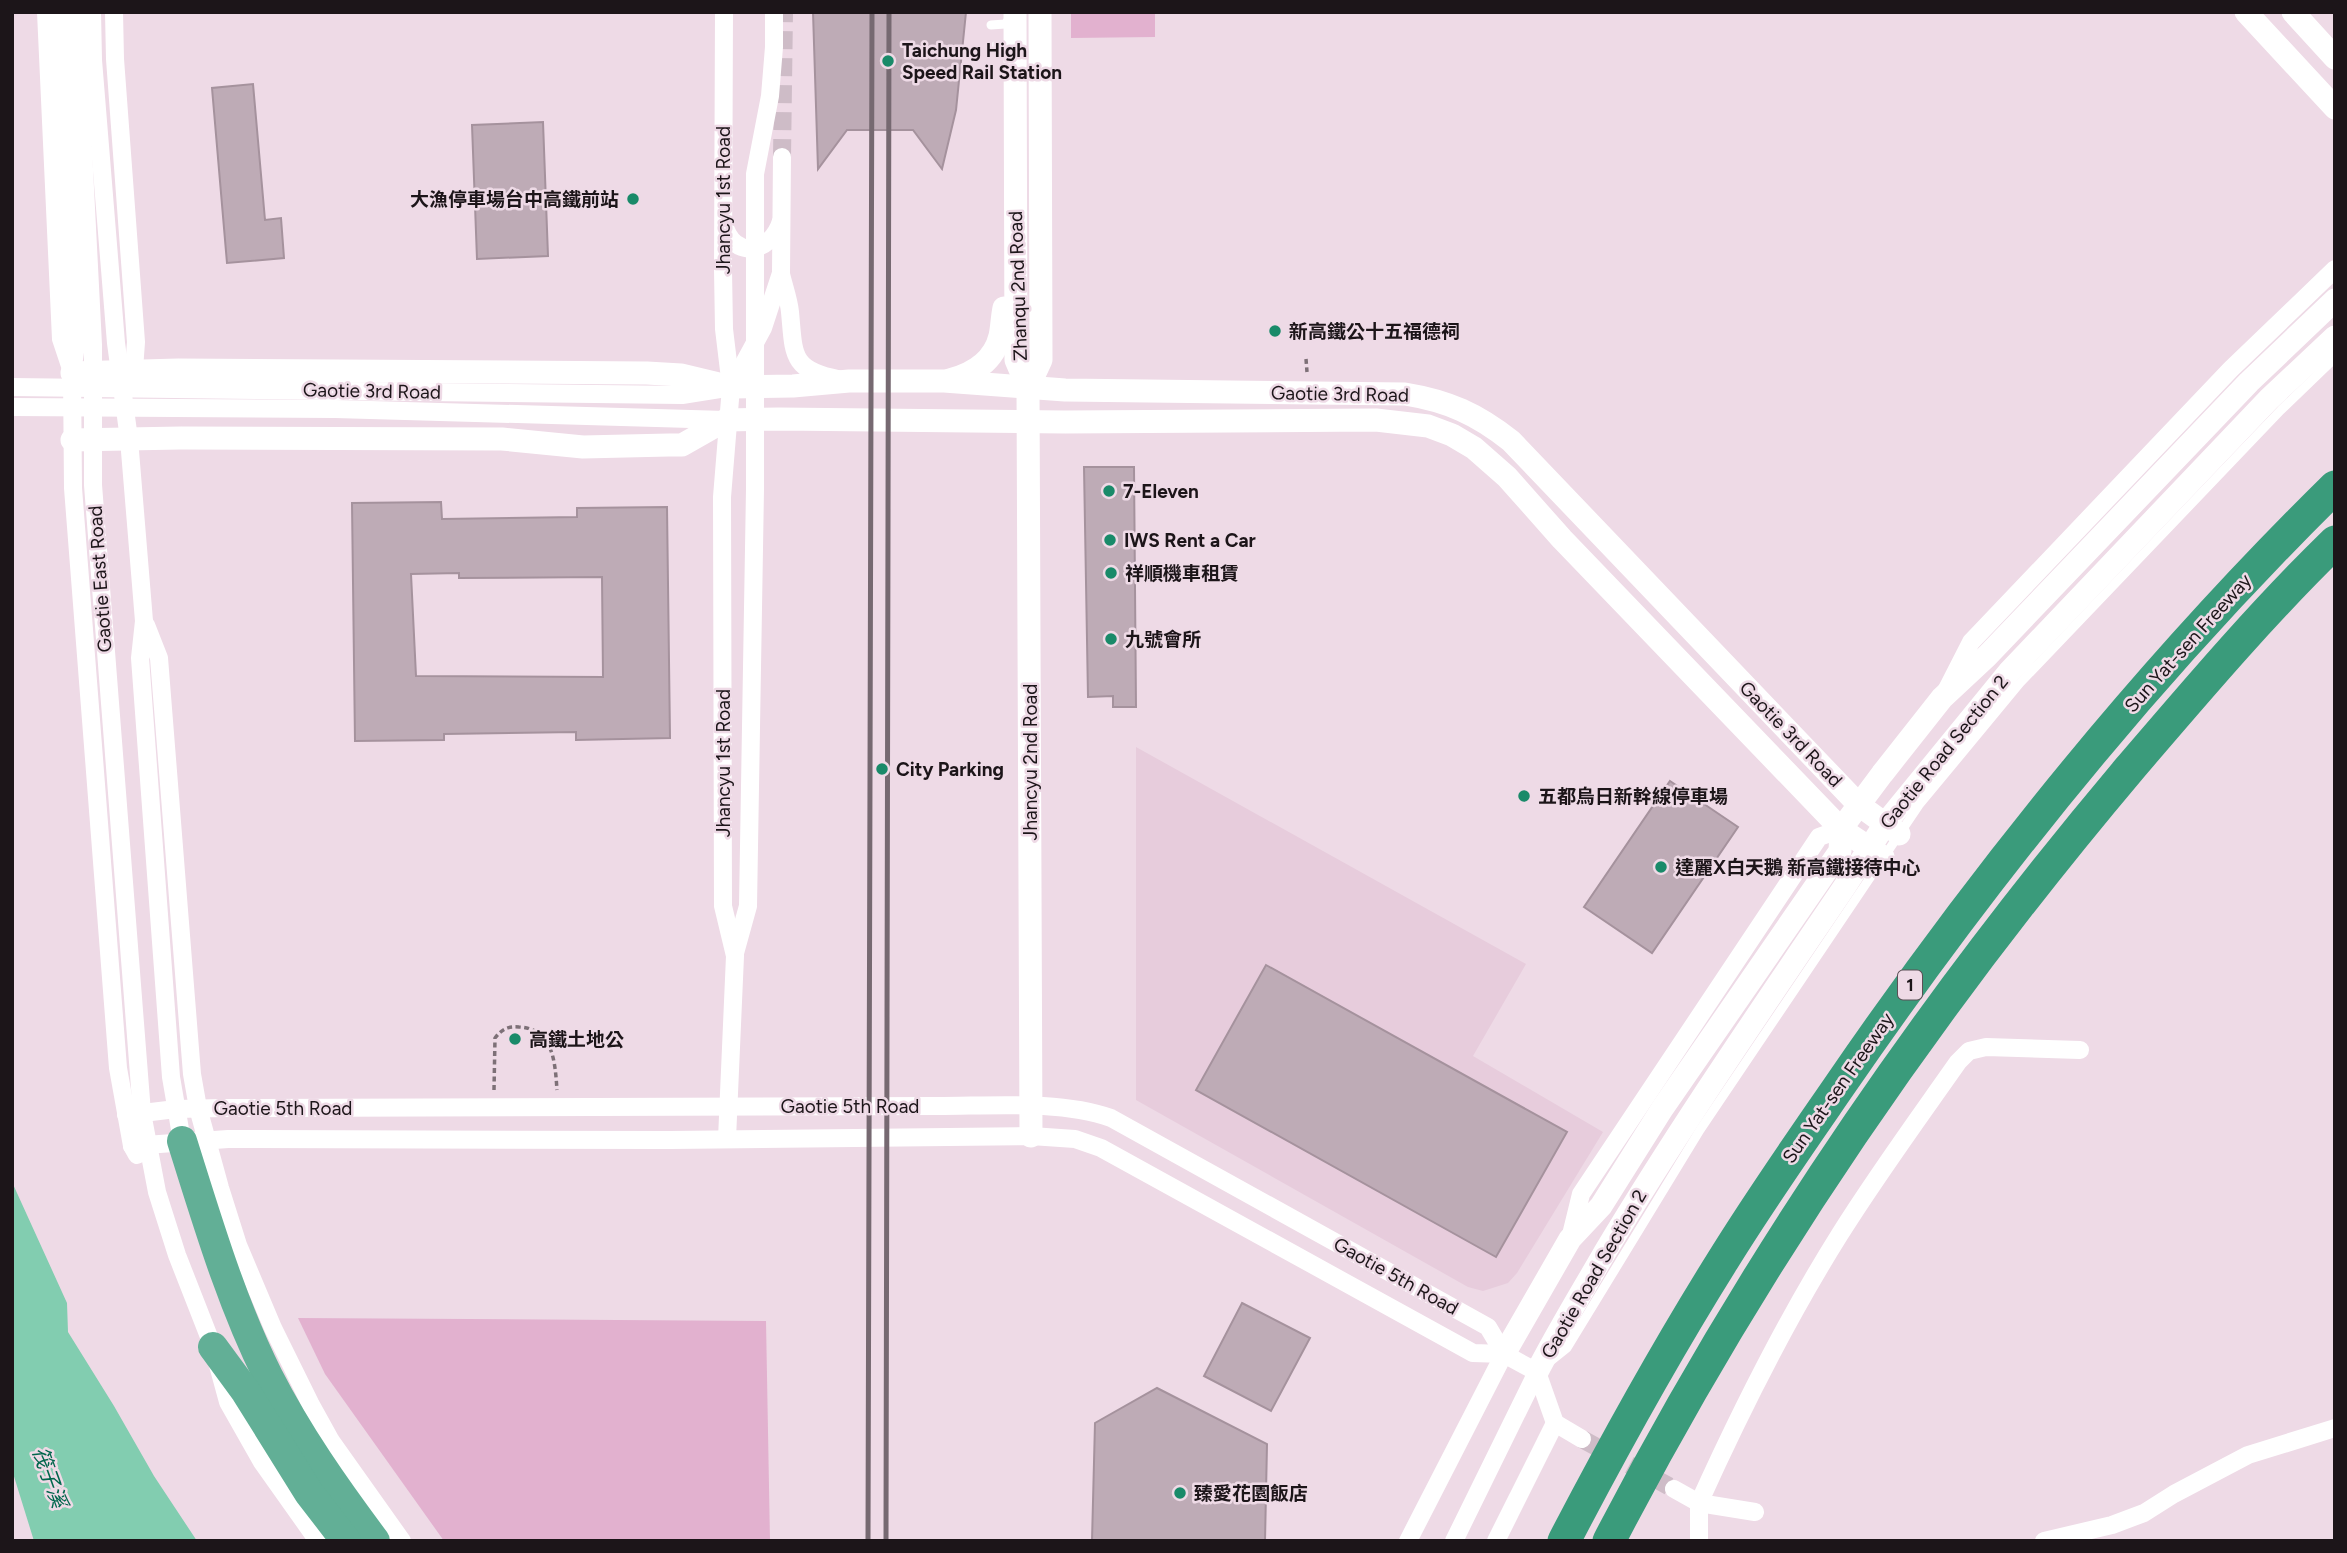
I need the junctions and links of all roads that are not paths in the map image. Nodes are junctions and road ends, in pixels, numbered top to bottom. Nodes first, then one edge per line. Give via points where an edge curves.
1 (46, 12) edge
2 (62, 12) edge
3 (76, 12) edge
4 (92, 12) edge
5 (114, 12) edge
6 (724, 12) edge
7 (774, 12) edge
8 (1014, 12) edge
9 (1040, 12) edge
10 (2246, 12) edge
11 (2293, 12) edge
12 (991, 25) dead end
13 (995, 46) dead end
14 (2335, 58) edge
15 (1015, 61) junction
16 (2335, 108) edge
17 (782, 157) tunnel mouth
18 (782, 216) junction
19 (723, 217) junction
20 (1015, 256) junction
21 (2335, 269) edge
22 (781, 273) junction
23 (2335, 300) edge
24 (2335, 337) edge
25 (2335, 359) edge
26 (127, 370) junction
27 (83, 372) junction
28 (849, 381) junction
29 (944, 381) junction
30 (12, 387) edge
31 (730, 387) junction
32 (1028, 388) junction
33 (335, 400) junction
34 (12, 407) edge
35 (726, 420) junction
36 (1028, 421) junction
37 (129, 439) junction
38 (83, 440) junction
39 (2335, 487) edge
40 (2335, 542) edge
41 (144, 621) junction
42 (1942, 698) junction
43 (1859, 805) junction
44 (1841, 829) junction
45 (1892, 829) junction
46 (1875, 853) junction
47 (735, 956) junction
48 (2080, 1050) dead end
49 (728, 1106) junction
50 (1031, 1107) junction
51 (198, 1108) junction
52 (176, 1109) junction
53 (134, 1114) junction
54 (1031, 1136) junction
55 (727, 1139) junction
56 (194, 1140) junction
57 (140, 1145) junction
58 (213, 1347) junction
59 (1504, 1354) junction
60 (1537, 1373) junction
61 (1555, 1423) junction
62 (2335, 1428) edge
63 (1582, 1439) tunnel mouth
64 (1674, 1489) tunnel mouth
65 (1699, 1503) junction
66 (1755, 1512) dead end
67 (318, 1541) edge
68 (346, 1541) edge
69 (375, 1541) edge
70 (402, 1541) edge
71 (1408, 1541) edge
72 (1454, 1541) edge
73 (1496, 1541) edge
74 (1564, 1541) edge
75 (1609, 1541) edge
76 (1699, 1541) edge
77 (2044, 1541) edge

1 - 27 street via 61,340
2 - 27 street via 77,338
3 - 27 street
4 - 26 street via 116,343
5 - 26 street via 136,342
6 - 19 street, Jhancyu 1st Road
7 - 47 street via 769,96 755,174 748,906
8 - 12 lane via 1005,24
8 - 15 street, Zhanqu 2nd Road
9 - 32 street, Zhanqu 2nd Road via 1041,360
10 - 16 street
11 - 14 street
13 - 15 lane via 1008,50
15 - 20 street, Zhanqu 2nd Road
17 - 18 street, Jhancyu 1st Road
18 - 19 street via 772,240 753,250 733,242
18 - 22 street, Jhancyu 1st Road
19 - 31 street, Jhancyu 1st Road via 724,329
20 - 29 street via 997,344 971,373
20 - 32 street, Zhanqu 2nd Road via 1016,360
21 - 42 street, Gaotie Road Section 2 via 2231,369 1971,642
22 - 28 street via 796,355 816,372
22 - 31 street, Jhancyu 1st Road via 763,328
23 - 42 street, Gaotie Road Section 2
24 - 45 street, Gaotie Road Section 2 via 2269,399 2008,672
25 - 45 lane, Gaotie Road Section 2 via 2020,682 1919,805
26 - 27 street, Gaotie 3rd Road
26 - 31 street, Gaotie 3rd Road via 647,373 681,375
26 - 37 street, Gaotie East Road
27 - 38 street
28 - 29 street, Gaotie 3rd Road
28 - 31 street, Gaotie 3rd Road
29 - 32 street, Gaotie 3rd Road
30 - 33 street, Gaotie 3rd Road
31 - 33 street, Gaotie 3rd Road via 682,395
31 - 35 street, Jhancyu 1st Road
32 - 36 street, Jhancyu 2nd Road
32 - 43 street, Gaotie 3rd Road via 1405,394 1432,398 1487,422 1511,441
33 - 34 street, Gaotie 3rd Road
33 - 35 street, Gaotie 3rd Road
35 - 36 street, Gaotie 3rd Road
35 - 37 street, Gaotie 3rd Road via 682,445 583,447 502,439
35 - 47 street, Jhancyu 1st Road via 722,497 723,906
36 - 44 street, Gaotie 3rd Road via 1376,420 1428,426 1452,435 1507,477
36 - 50 street, Jhancyu 2nd Road
37 - 38 street, Gaotie 3rd Road
37 - 41 street, Gaotie East Road
38 - 53 street via 73,488 118,1068
39 - 74 highway, Sun Yat-sen Freeway / 1 via 2160,672 2029,827 1948,933 1724,1258
40 - 75 highway, Sun Yat-sen Freeway / 1 via 2189,698 2068,842 1911,1050 1757,1279
41 - 51 street via 159,658
41 - 52 street, Gaotie East Road via 140,658
42 - 43 street, Gaotie Road Section 2
43 - 44 street, Gaotie Road Section 2
43 - 45 street, Gaotie 3rd Road
44 - 46 street, Gaotie 3rd Road
44 - 59 street, Gaotie Road Section 2 via 1840,851 1662,1109 1601,1206 1570,1239
45 - 46 street, Gaotie Road Section 2
46 - 60 street, Gaotie Road Section 2 via 1845,886 1687,1120
47 - 49 street, Jhancyu 1st Road
48 - 65 street via 1986,1047 1969,1051 1958,1062 1840,1233 1738,1416
49 - 50 street, Gaotie 5th Road
49 - 51 street, Gaotie 5th Road
49 - 55 street, Jhancyu 1st Road
50 - 54 street, Jhancyu 2nd Road
50 - 59 street, Gaotie 5th Road via 1091,1111 1111,1118 1488,1327
51 - 52 street, Gaotie 5th Road
51 - 56 street
52 - 53 street, Gaotie 5th Road
52 - 56 street, Gaotie East Road
53 - 57 street
54 - 55 street, Gaotie 5th Road
54 - 59 street, Gaotie 5th Road via 1075,1139 1101,1148 1474,1353
55 - 56 street, Gaotie 5th Road
56 - 57 street, Gaotie 5th Road
56 - 69 highway via 220,1256 268,1376 329,1480
56 - 70 street via 310,1404
57 - 58 street
58 - 67 street via 228,1402 262,1462
58 - 68 highway
59 - 60 street, Gaotie 5th Road
59 - 71 street
60 - 61 street
60 - 72 street
61 - 63 street
61 - 73 street
62 - 77 street via 2248,1455 2133,1517
64 - 65 street
65 - 66 street
65 - 76 street

